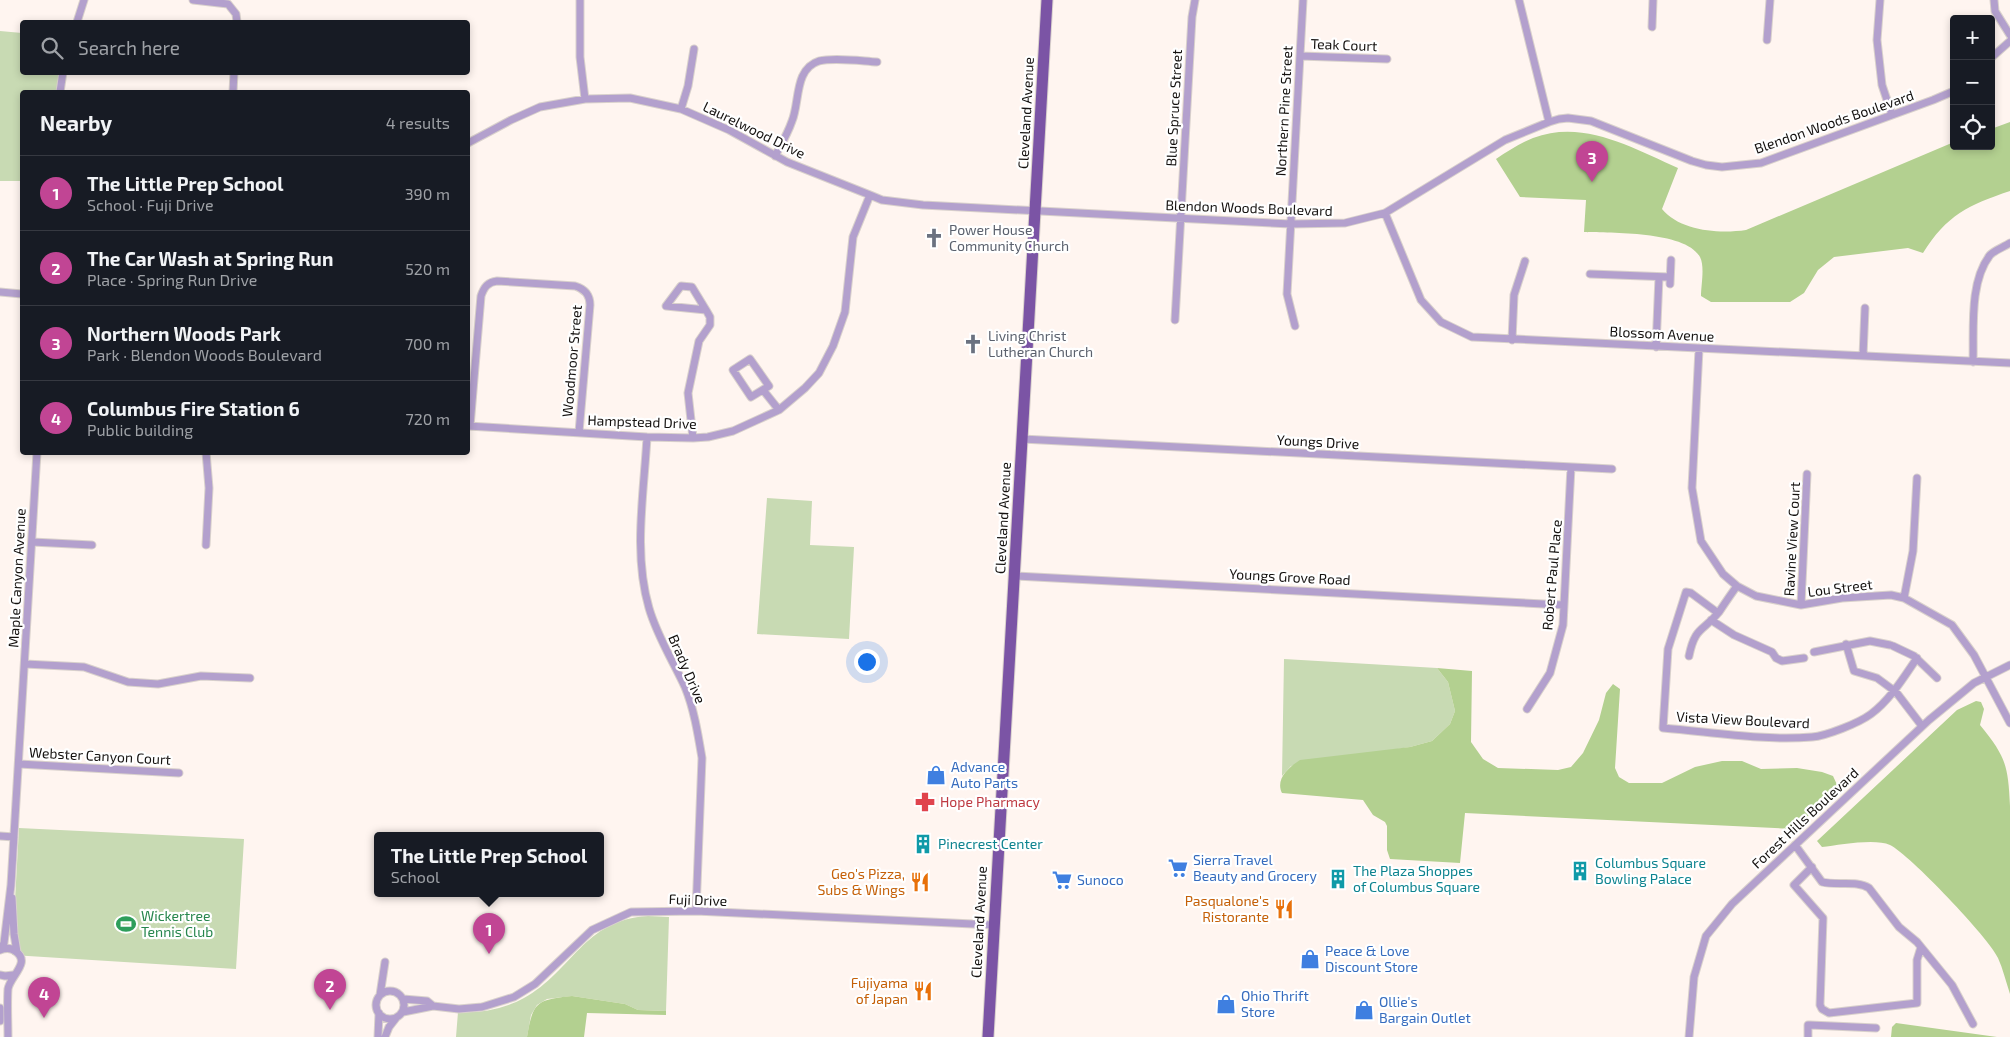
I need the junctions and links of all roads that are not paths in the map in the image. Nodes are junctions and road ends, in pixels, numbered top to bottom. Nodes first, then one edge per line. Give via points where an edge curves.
1 (84, 0) edge
2 (192, 0) edge
3 (580, 0) edge
4 (1047, 0) edge
5 (1195, 0) edge
6 (1303, 0) edge
7 (1519, 0) edge
8 (1653, 0) edge
9 (1770, 0) edge
10 (1880, 0) edge
11 (1994, 0) edge
12 (78, 20) edge
13 (237, 20) edge
14 (1652, 27) dead end
15 (2010, 35) edge
16 (1768, 40) dead end
17 (2010, 41) edge
18 (694, 49) dead end
19 (1995, 54) edge
20 (1300, 56) junction
21 (1387, 59) dead end
22 (877, 62) dead end
23 (63, 75) edge
24 (234, 75) edge
25 (60, 90) edge
26 (233, 90) edge
27 (1950, 93) edge
28 (585, 99) junction
29 (681, 109) junction
30 (1892, 115) junction
31 (1549, 122) junction
32 (470, 142) edge
33 (775, 156) junction
34 (870, 196) junction
35 (1035, 210) junction
36 (1385, 213) junction
37 (1181, 218) junction
38 (1291, 224) junction
39 (2010, 243) edge
40 (1671, 260) dead end
41 (1525, 262) dead end
42 (1590, 274) dead end
43 (1659, 277) junction
44 (0, 292) edge
45 (20, 294) edge
46 (1865, 308) dead end
47 (706, 310) junction
48 (1175, 320) dead end
49 (1295, 326) dead end
50 (1512, 340) junction
51 (1656, 347) junction
52 (1699, 349) junction
53 (1863, 356) junction
54 (1973, 362) junction
55 (2010, 364) edge
56 (763, 390) junction
57 (779, 410) junction
58 (470, 415) edge
59 (470, 426) edge
60 (579, 432) junction
61 (647, 437) junction
62 (693, 438) junction
63 (1022, 439) junction
64 (38, 455) edge
65 (206, 455) edge
66 (1571, 466) junction
67 (1612, 469) dead end
68 (1808, 474) dead end
69 (1917, 478) dead end
70 (32, 542) junction
71 (92, 545) dead end
72 (206, 545) dead end
73 (1015, 576) junction
74 (1737, 586) junction
75 (1904, 598) junction
76 (1563, 604) junction
77 (1801, 605) junction
78 (1718, 613) junction
79 (1711, 620) junction
80 (1846, 644) junction
81 (1814, 652) dead end
82 (1689, 656) dead end
83 (1804, 658) dead end
84 (1917, 658) junction
85 (25, 664) junction
86 (2010, 665) edge
87 (1985, 676) junction
88 (250, 678) dead end
89 (1937, 678) dead end
90 (1894, 690) junction
91 (1528, 709) dead end
92 (2010, 722) edge
93 (1922, 726) junction
94 (19, 764) junction
95 (179, 772) dead end
96 (0, 836) edge
97 (14, 837) junction
98 (1795, 845) junction
99 (1812, 868) junction
100 (11, 886) junction
101 (696, 912) junction
102 (994, 925) junction
103 (1920, 947) junction
104 (0, 950) edge
105 (17, 952) junction
106 (385, 962) dead end
107 (384, 974) junction
108 (0, 975) edge
109 (13, 975) junction
110 (393, 992) junction
111 (380, 995) junction
112 (403, 999) junction
113 (433, 1006) junction
114 (0, 1008) edge
115 (403, 1012) junction
116 (379, 1013) junction
117 (396, 1018) junction
118 (0, 1021) edge
119 (1973, 1024) dead end
120 (1876, 1028) dead end
121 (8, 1037) edge
122 (378, 1037) edge
123 (386, 1037) edge
124 (988, 1037) edge
125 (1689, 1037) edge
126 (1808, 1037) edge

1 - 12 street
2 - 13 street via 228,4 234,8
3 - 28 street via 580,57
4 - 35 main road, Cleveland Avenue
5 - 37 street, Blue Spruce Street
6 - 20 street, Northern Pine Street
7 - 31 street
8 - 14 street
9 - 16 street
10 - 30 street via 1878,40 1882,85
11 - 15 street via 1995,11
17 - 19 street
18 - 29 street
20 - 21 street, Teak Court
20 - 38 street, Northern Pine Street
22 - 33 street via 828,60 809,67 802,76 793,120
23 - 25 street
24 - 26 street
27 - 30 street, Blendon Woods Boulevard
28 - 29 street, Laurelwood Drive via 630,98
28 - 32 street, Laurelwood Drive via 540,107
29 - 33 street, Laurelwood Drive via 729,130
30 - 31 street, Blendon Woods Boulevard via 1761,163 1722,168 1692,161 1591,121 1568,118
31 - 36 street, Blendon Woods Boulevard via 1505,140
33 - 34 street, Laurelwood Drive
34 - 35 street, Laurelwood Drive via 923,205
34 - 57 street, Hampstead Drive via 853,237 845,312 833,346 819,373
35 - 37 street, Blendon Woods Boulevard
35 - 63 main road, Cleveland Avenue
36 - 38 street, Blendon Woods Boulevard via 1345,223
36 - 50 street, Blossom Avenue via 1422,300 1441,322 1472,337
37 - 38 street, Blendon Woods Boulevard
37 - 48 street, Blue Spruce Street
38 - 49 street, Northern Pine Street via 1287,294
39 - 54 street via 1992,254 1980,271
40 - 43 street via 1670,281
41 - 50 street via 1514,295
42 - 43 street
43 - 51 street
44 - 45 street
46 - 53 street
47 - 47 street via 692,287 681,286 666,306
47 - 62 street via 710,321 699,341 688,393
50 - 51 street, Blossom Avenue
51 - 52 street, Blossom Avenue
52 - 53 street, Blossom Avenue
52 - 74 street, Lou Street via 1692,488 1701,541 1723,574
53 - 54 street, Blossom Avenue
54 - 55 street, Blossom Avenue
56 - 56 street via 750,397 733,370 750,360 769,386
56 - 57 street
57 - 62 street, Hampstead Drive via 733,431
58 - 60 street, Woodmoor Street via 481,296 486,285 497,281 575,286 587,292 590,298
59 - 60 street, Hampstead Drive
60 - 61 street, Hampstead Drive
61 - 62 street, Hampstead Drive
61 - 101 street, Brady Drive via 641,525 644,588 655,626 686,689 702,758
63 - 66 street, Youngs Drive
63 - 73 main road, Cleveland Avenue
64 - 70 street, Maple Canyon Avenue
65 - 72 street via 209,488
66 - 67 street, Youngs Drive
66 - 76 street, Robert Paul Place
68 - 77 street, Ravine View Court
69 - 75 street via 1913,551
70 - 71 street
70 - 85 street, Maple Canyon Avenue
73 - 76 street, Youngs Grove Road
73 - 102 main road, Cleveland Avenue
74 - 77 street, Lou Street via 1756,596
74 - 78 street
75 - 77 street, Lou Street via 1891,595 1842,598
75 - 87 street, Lou Street via 1952,626
76 - 91 street, Robert Paul Place via 1563,625 1550,673
78 - 79 street
78 - 90 street, Vista View Boulevard via 1686,592 1668,649 1663,728 1769,737 1814,737 1859,722
79 - 82 street via 1692,640
79 - 83 street via 1734,635 1772,652 1782,661
80 - 81 street
80 - 84 street via 1870,641 1891,645
80 - 90 street via 1854,672 1877,678
84 - 89 street
84 - 90 street
85 - 88 street via 84,666 128,682 158,684 201,676
85 - 94 street, Maple Canyon Avenue
86 - 87 street, Forest Hills Boulevard
87 - 92 street, Lou Street
87 - 93 street, Forest Hills Boulevard
90 - 93 street
93 - 98 street, Forest Hills Boulevard
94 - 95 street, Webster Canyon Court
94 - 97 street, Maple Canyon Avenue
96 - 97 street
97 - 100 street, Maple Canyon Avenue
98 - 99 street
98 - 125 street, Forest Hills Boulevard via 1732,904 1706,936 1694,978
99 - 103 street via 1822,882 1866,886
99 - 103 street via 1794,885 1824,918 1822,1009 1829,1013 1917,1003
100 - 104 street, Maple Canyon Avenue via 4,943
100 - 105 street, Maple Canyon Avenue
101 - 102 street, Fuji Drive
101 - 113 street, Fuji Drive via 631,912 592,930 535,984 514,997 482,1007
102 - 124 main road, Cleveland Avenue
103 - 119 street via 1952,985
104 - 105 street, Maple Canyon Avenue via 9,948
105 - 109 street, Maple Canyon Avenue via 21,965
106 - 107 street
107 - 110 street
107 - 111 street
108 - 109 street
109 - 121 street, Maple Canyon Avenue via 8,991
110 - 111 street
110 - 112 street
111 - 116 street via 376,1003
112 - 113 street, Fuji Drive via 427,1001
112 - 115 street
113 - 115 street, Fuji Drive
114 - 118 street
115 - 117 street
116 - 117 street via 386,1019
116 - 122 street
117 - 123 street
120 - 126 street via 1808,1025

